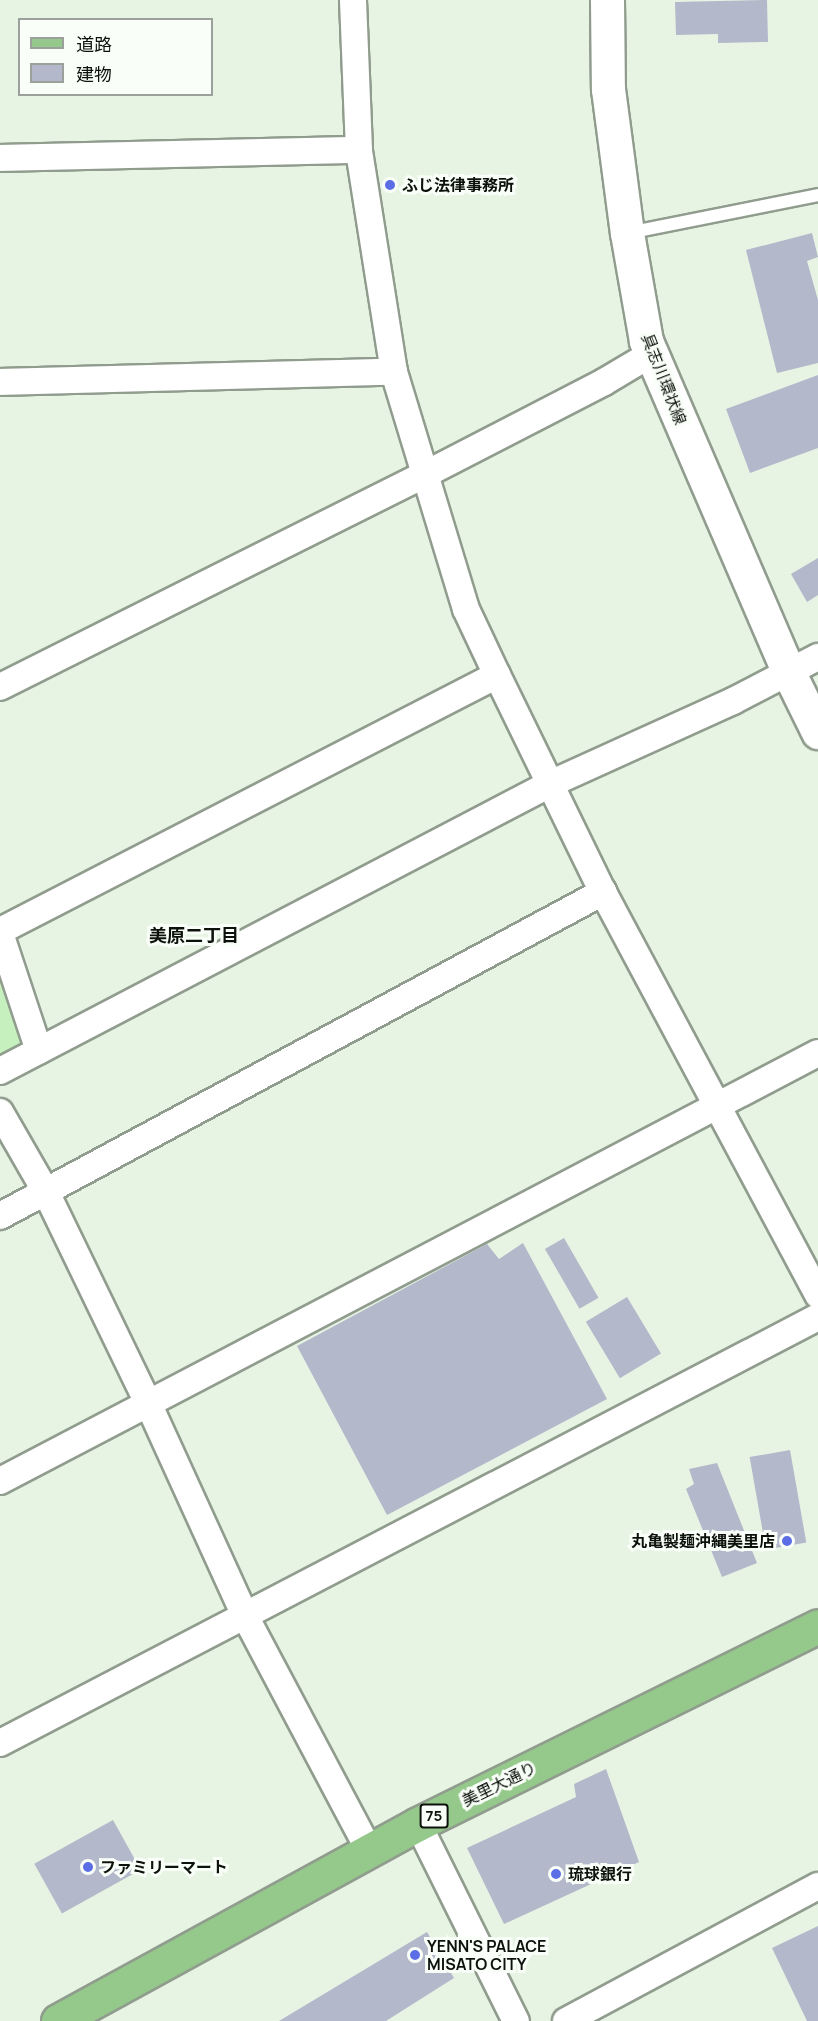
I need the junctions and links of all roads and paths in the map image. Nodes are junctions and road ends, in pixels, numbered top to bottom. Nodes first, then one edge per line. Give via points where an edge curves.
1 (353, 0) edge
2 (607, 0) edge
3 (359, 150) junction
4 (0, 158) edge
5 (818, 195) edge
6 (627, 233) junction
7 (651, 354) junction
8 (394, 372) junction
9 (0, 382) edge
10 (424, 475) junction
11 (818, 657) edge
12 (789, 673) junction
13 (497, 675) junction
14 (0, 687) edge
15 (818, 732) edge
16 (550, 784) junction
17 (603, 892) junction
18 (0, 932) edge
19 (39, 1051) junction
20 (818, 1053) edge
21 (0, 1071) edge
22 (716, 1106) junction
23 (0, 1112) edge
24 (46, 1192) junction
25 (0, 1216) edge
26 (818, 1295) edge
27 (818, 1317) edge
28 (148, 1403) junction
29 (0, 1481) edge
30 (244, 1614) junction
31 (818, 1626) edge
32 (0, 1743) edge
33 (417, 1824) junction
34 (369, 1850) junction
35 (818, 1886) edge
36 (58, 2021) edge
37 (516, 2021) edge
38 (566, 2021) edge

1 - 3 street
2 - 6 main road, 具志川環状線 via 608,89
3 - 4 street
3 - 8 street
5 - 6 lane
6 - 7 main road, 具志川環状線
7 - 10 street
7 - 12 main road, 具志川環状線
8 - 9 street
8 - 10 street
10 - 13 street via 466,609
10 - 14 street
11 - 12 street
12 - 15 main road, 具志川環状線
12 - 16 street
13 - 16 street
13 - 18 street
16 - 17 street
16 - 19 street
17 - 22 street
17 - 24 street
18 - 19 street
19 - 21 street
20 - 22 street
22 - 26 street
22 - 28 street
23 - 24 street
24 - 25 street
24 - 28 street
27 - 30 street
28 - 29 street
28 - 30 street
30 - 32 street
30 - 34 street
31 - 33 main road, 美里大通り / 75
33 - 34 main road, 美里大通り / 75
33 - 37 street
34 - 36 main road, 美里大通り / 75
35 - 38 street

